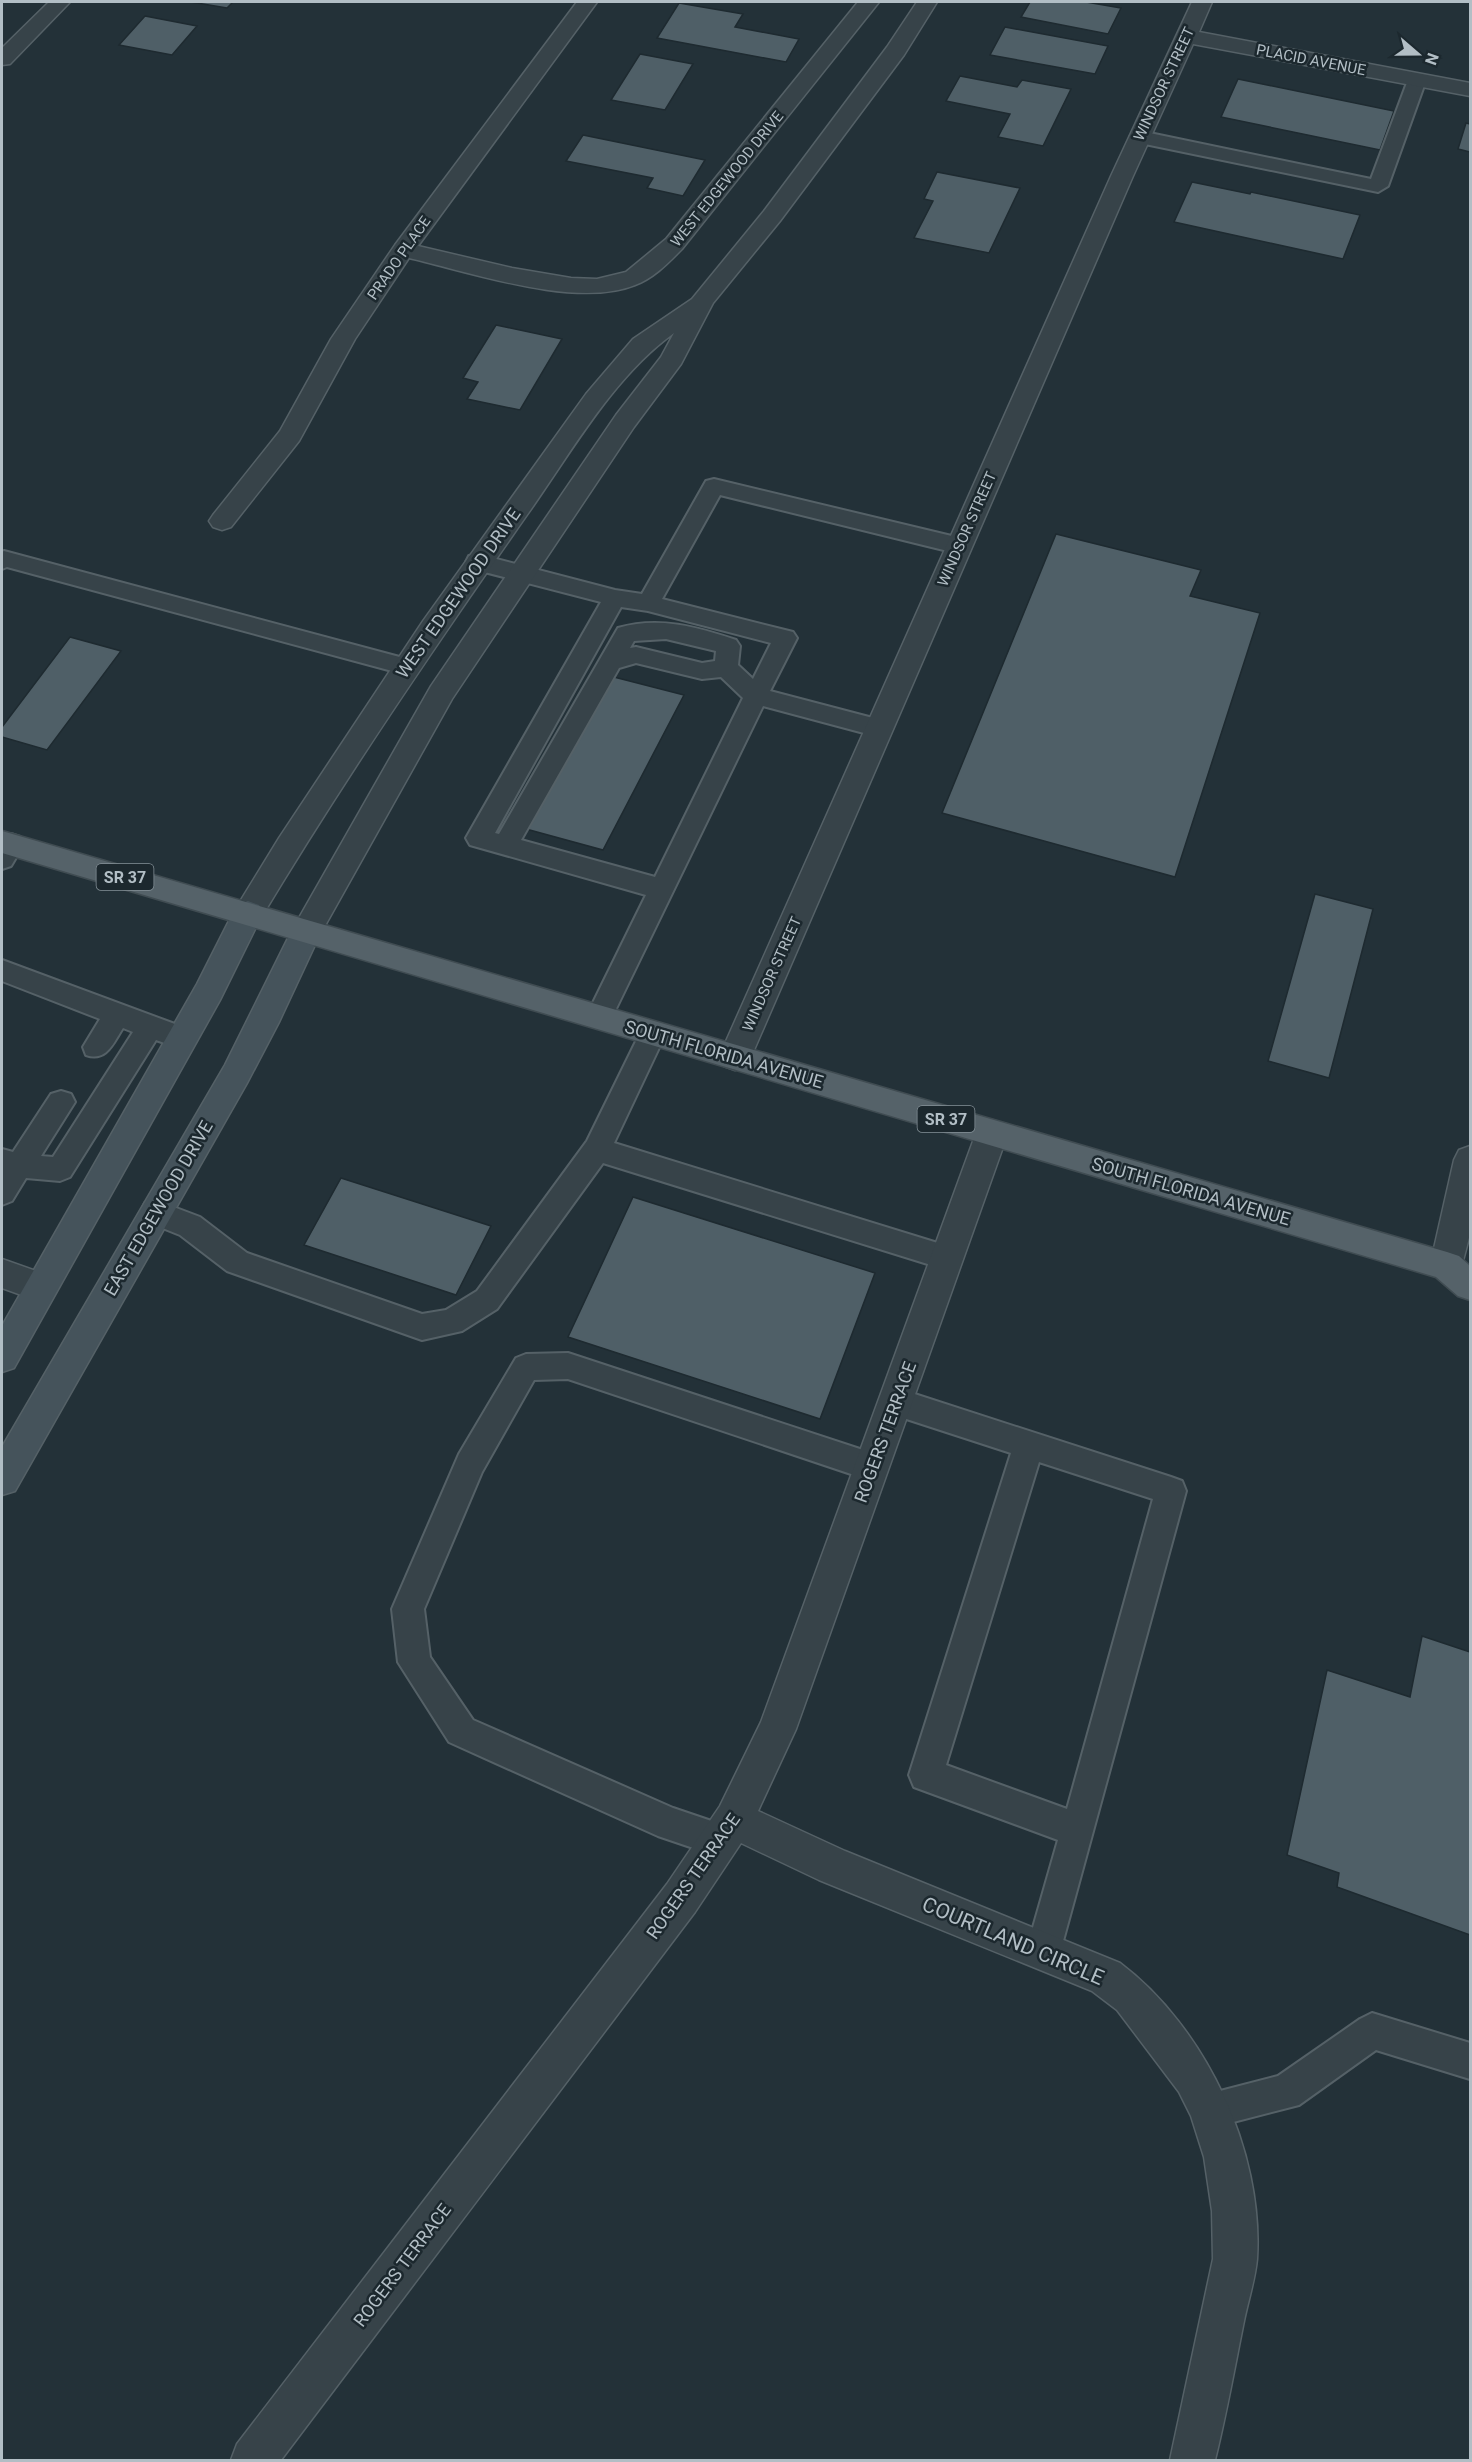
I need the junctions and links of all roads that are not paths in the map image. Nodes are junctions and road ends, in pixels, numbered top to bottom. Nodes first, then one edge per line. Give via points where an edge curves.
1 (60, 2) edge
2 (587, 2) edge
3 (869, 2) edge
4 (927, 2) edge
5 (1202, 2) edge
6 (1187, 36) junction
7 (2, 59) edge
8 (1417, 80) junction
9 (1470, 90) edge
10 (1140, 137) junction
11 (404, 250) junction
12 (702, 301) junction
13 (222, 521) dead end
14 (960, 546) junction
15 (2, 559) edge
16 (477, 562) junction
17 (522, 573) junction
18 (615, 598) junction
19 (648, 603) junction
20 (608, 662) junction
21 (406, 667) junction
22 (726, 668) junction
23 (756, 696) junction
24 (879, 728) junction
25 (505, 845) junction
26 (5, 848) edge
27 (661, 889) junction
28 (248, 913) junction
29 (306, 932) junction
30 (2, 971) edge
31 (118, 1013) junction
32 (599, 1017) junction
33 (150, 1027) junction
34 (653, 1033) junction
35 (182, 1038) junction
36 (96, 1047) dead end
37 (735, 1057) junction
38 (61, 1102) dead end
39 (992, 1132) junction
40 (597, 1149) junction
41 (1470, 1160) edge
42 (10, 1163) edge
43 (108, 1169) junction
44 (60, 1170) junction
45 (2, 1193) edge
46 (155, 1212) junction
47 (947, 1258) junction
48 (1463, 1271) edge
49 (2, 1274) edge
50 (41, 1287) junction
51 (2, 1357) edge
52 (896, 1402) junction
53 (1029, 1445) junction
54 (872, 1467) junction
55 (2, 1479) edge
56 (727, 1830) junction
57 (1078, 1830) junction
58 (1043, 1952) junction
59 (1470, 2061) edge
60 (1210, 2110) junction
61 (253, 2460) edge
62 (1193, 2460) edge

1 - 7 street
2 - 11 street, PRADO PLACE
3 - 11 street, WEST EDGEWOOD DRIVE via 674,244 643,272 617,283 561,285
4 - 12 street, WEST EDGEWOOD DRIVE via 772,216
5 - 6 street, WINDSOR STREET
6 - 8 street, PLACID AVENUE
6 - 10 street, WINDSOR STREET
8 - 9 street, PLACID AVENUE
8 - 10 lane via 1378,186
10 - 14 street, WINDSOR STREET
11 - 13 street, PRADO PLACE via 343,339 290,435
12 - 16 street, WEST EDGEWOOD DRIVE via 642,344 595,400
12 - 17 street, WEST EDGEWOOD DRIVE via 672,359
14 - 19 lane via 714,486
14 - 24 street, WINDSOR STREET
15 - 21 lane
16 - 17 lane
16 - 21 street, WEST EDGEWOOD DRIVE
17 - 18 lane
17 - 29 street, WEST EDGEWOOD DRIVE via 441,693
18 - 19 lane
18 - 25 lane via 479,838
19 - 23 lane via 785,638
20 - 22 lane via 636,655 702,671
20 - 22 lane via 626,634 650,629 689,632 728,646
20 - 25 lane
21 - 28 street, WEST EDGEWOOD DRIVE
22 - 23 lane
23 - 24 lane
23 - 27 lane
24 - 37 street, WINDSOR STREET
25 - 27 lane
26 - 28 main road, SOUTH FLORIDA AVENUE / SR 37
27 - 32 lane
28 - 29 main road, SOUTH FLORIDA AVENUE / SR 37
28 - 35 street
29 - 32 main road, SOUTH FLORIDA AVENUE / SR 37
29 - 46 street, EAST EDGEWOOD DRIVE via 236,1074
30 - 31 lane
31 - 33 lane
31 - 36 lane
32 - 34 main road, SOUTH FLORIDA AVENUE / SR 37
33 - 35 lane
33 - 44 lane
34 - 37 main road, SOUTH FLORIDA AVENUE / SR 37
34 - 40 lane
35 - 43 street
37 - 39 main road, SOUTH FLORIDA AVENUE / SR 37
38 - 42 lane
39 - 47 street, ROGERS TERRACE
39 - 48 main road, SOUTH FLORIDA AVENUE / SR 37
40 - 46 lane via 487,1300 453,1322 422,1327 237,1262 190,1226
40 - 47 lane
41 - 48 street
42 - 44 lane
42 - 45 lane
43 - 44 lane
43 - 50 street
46 - 55 street, EAST EDGEWOOD DRIVE
47 - 52 street, ROGERS TERRACE
49 - 50 street
50 - 51 street
52 - 53 lane
52 - 54 street, ROGERS TERRACE
53 - 57 lane via 1171,1491
53 - 57 lane via 926,1775
54 - 56 street, ROGERS TERRACE via 777,1729
54 - 56 lane via 568,1366 526,1367 470,1464 408,1609 414,1662 461,1731 670,1824
56 - 58 street, COURTLAND CIRCLE via 833,1866
56 - 61 street, ROGERS TERRACE via 681,1898
57 - 58 lane
58 - 60 street, COURTLAND CIRCLE via 1106,1977 1131,1996 1194,2077
59 - 60 lane via 1372,2031 1286,2092
60 - 62 street, COURTLAND CIRCLE via 1225,2157 1235,2259

